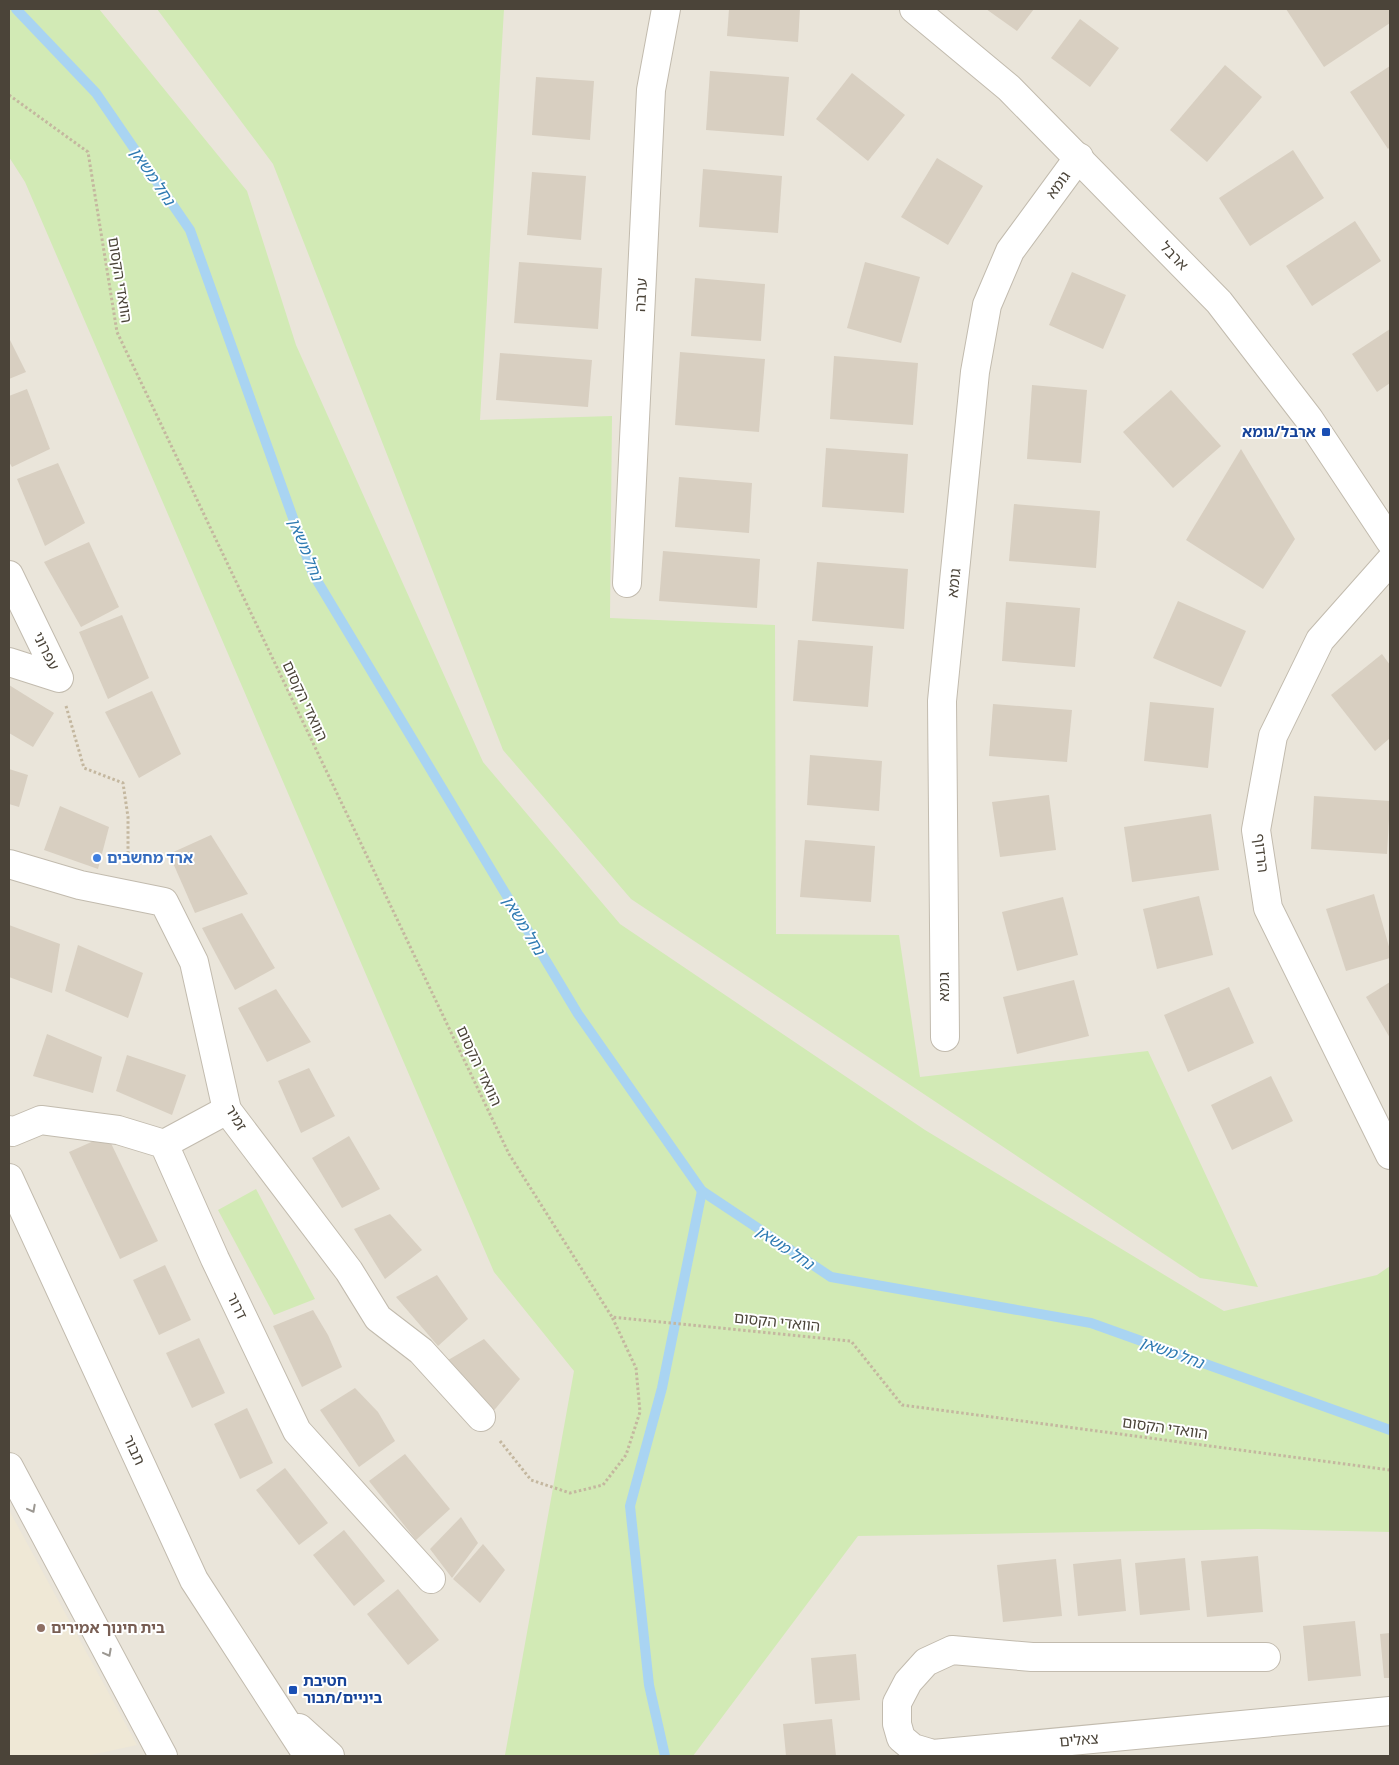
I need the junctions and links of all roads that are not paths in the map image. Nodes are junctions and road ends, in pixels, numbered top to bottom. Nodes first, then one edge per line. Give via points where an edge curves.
1 (666, 9) edge
2 (914, 9) edge
3 (1079, 157) junction
4 (1390, 541) edge
5 (1390, 561) edge
6 (9, 575) edge
7 (627, 583) dead end
8 (9, 662) edge
9 (9, 864) edge
10 (945, 1037) dead end
11 (227, 1110) junction
12 (9, 1130) edge
13 (164, 1144) junction
14 (1390, 1155) edge
15 (9, 1178) edge
16 (481, 1417) road end
17 (9, 1467) edge
18 (431, 1579) dead end
19 (1266, 1657) dead end
20 (280, 1711) junction
21 (1390, 1711) edge
22 (163, 1756) edge
23 (308, 1756) edge
24 (330, 1756) edge

1 - 7 street, ערבה via 651,90
2 - 3 street, ארבל via 1009,88
3 - 4 street, ארבל via 1219,302 1309,419
3 - 10 street, גומא via 1010,250 987,305 975,372 942,701
5 - 14 street, הרדוף via 1320,640 1273,736 1256,830 1268,908
6 - 8 street, עפרוני via 59,678
9 - 11 street, זמיר via 80,885 164,902 194,962
11 - 13 street
11 - 16 street, זמיר via 349,1271 378,1318 421,1351
12 - 13 street via 12,1132 41,1120 118,1130
13 - 18 street, דרור via 298,1431
15 - 20 street, תבור via 194,1580
17 -> 22 street
19 - 21 street, צאלים via 1032,1657 952,1650 926,1662 908,1682 897,1703 897,1724 901,1738 913,1748 933,1754
20 - 23 street, תבור
20 - 24 street, תבור

